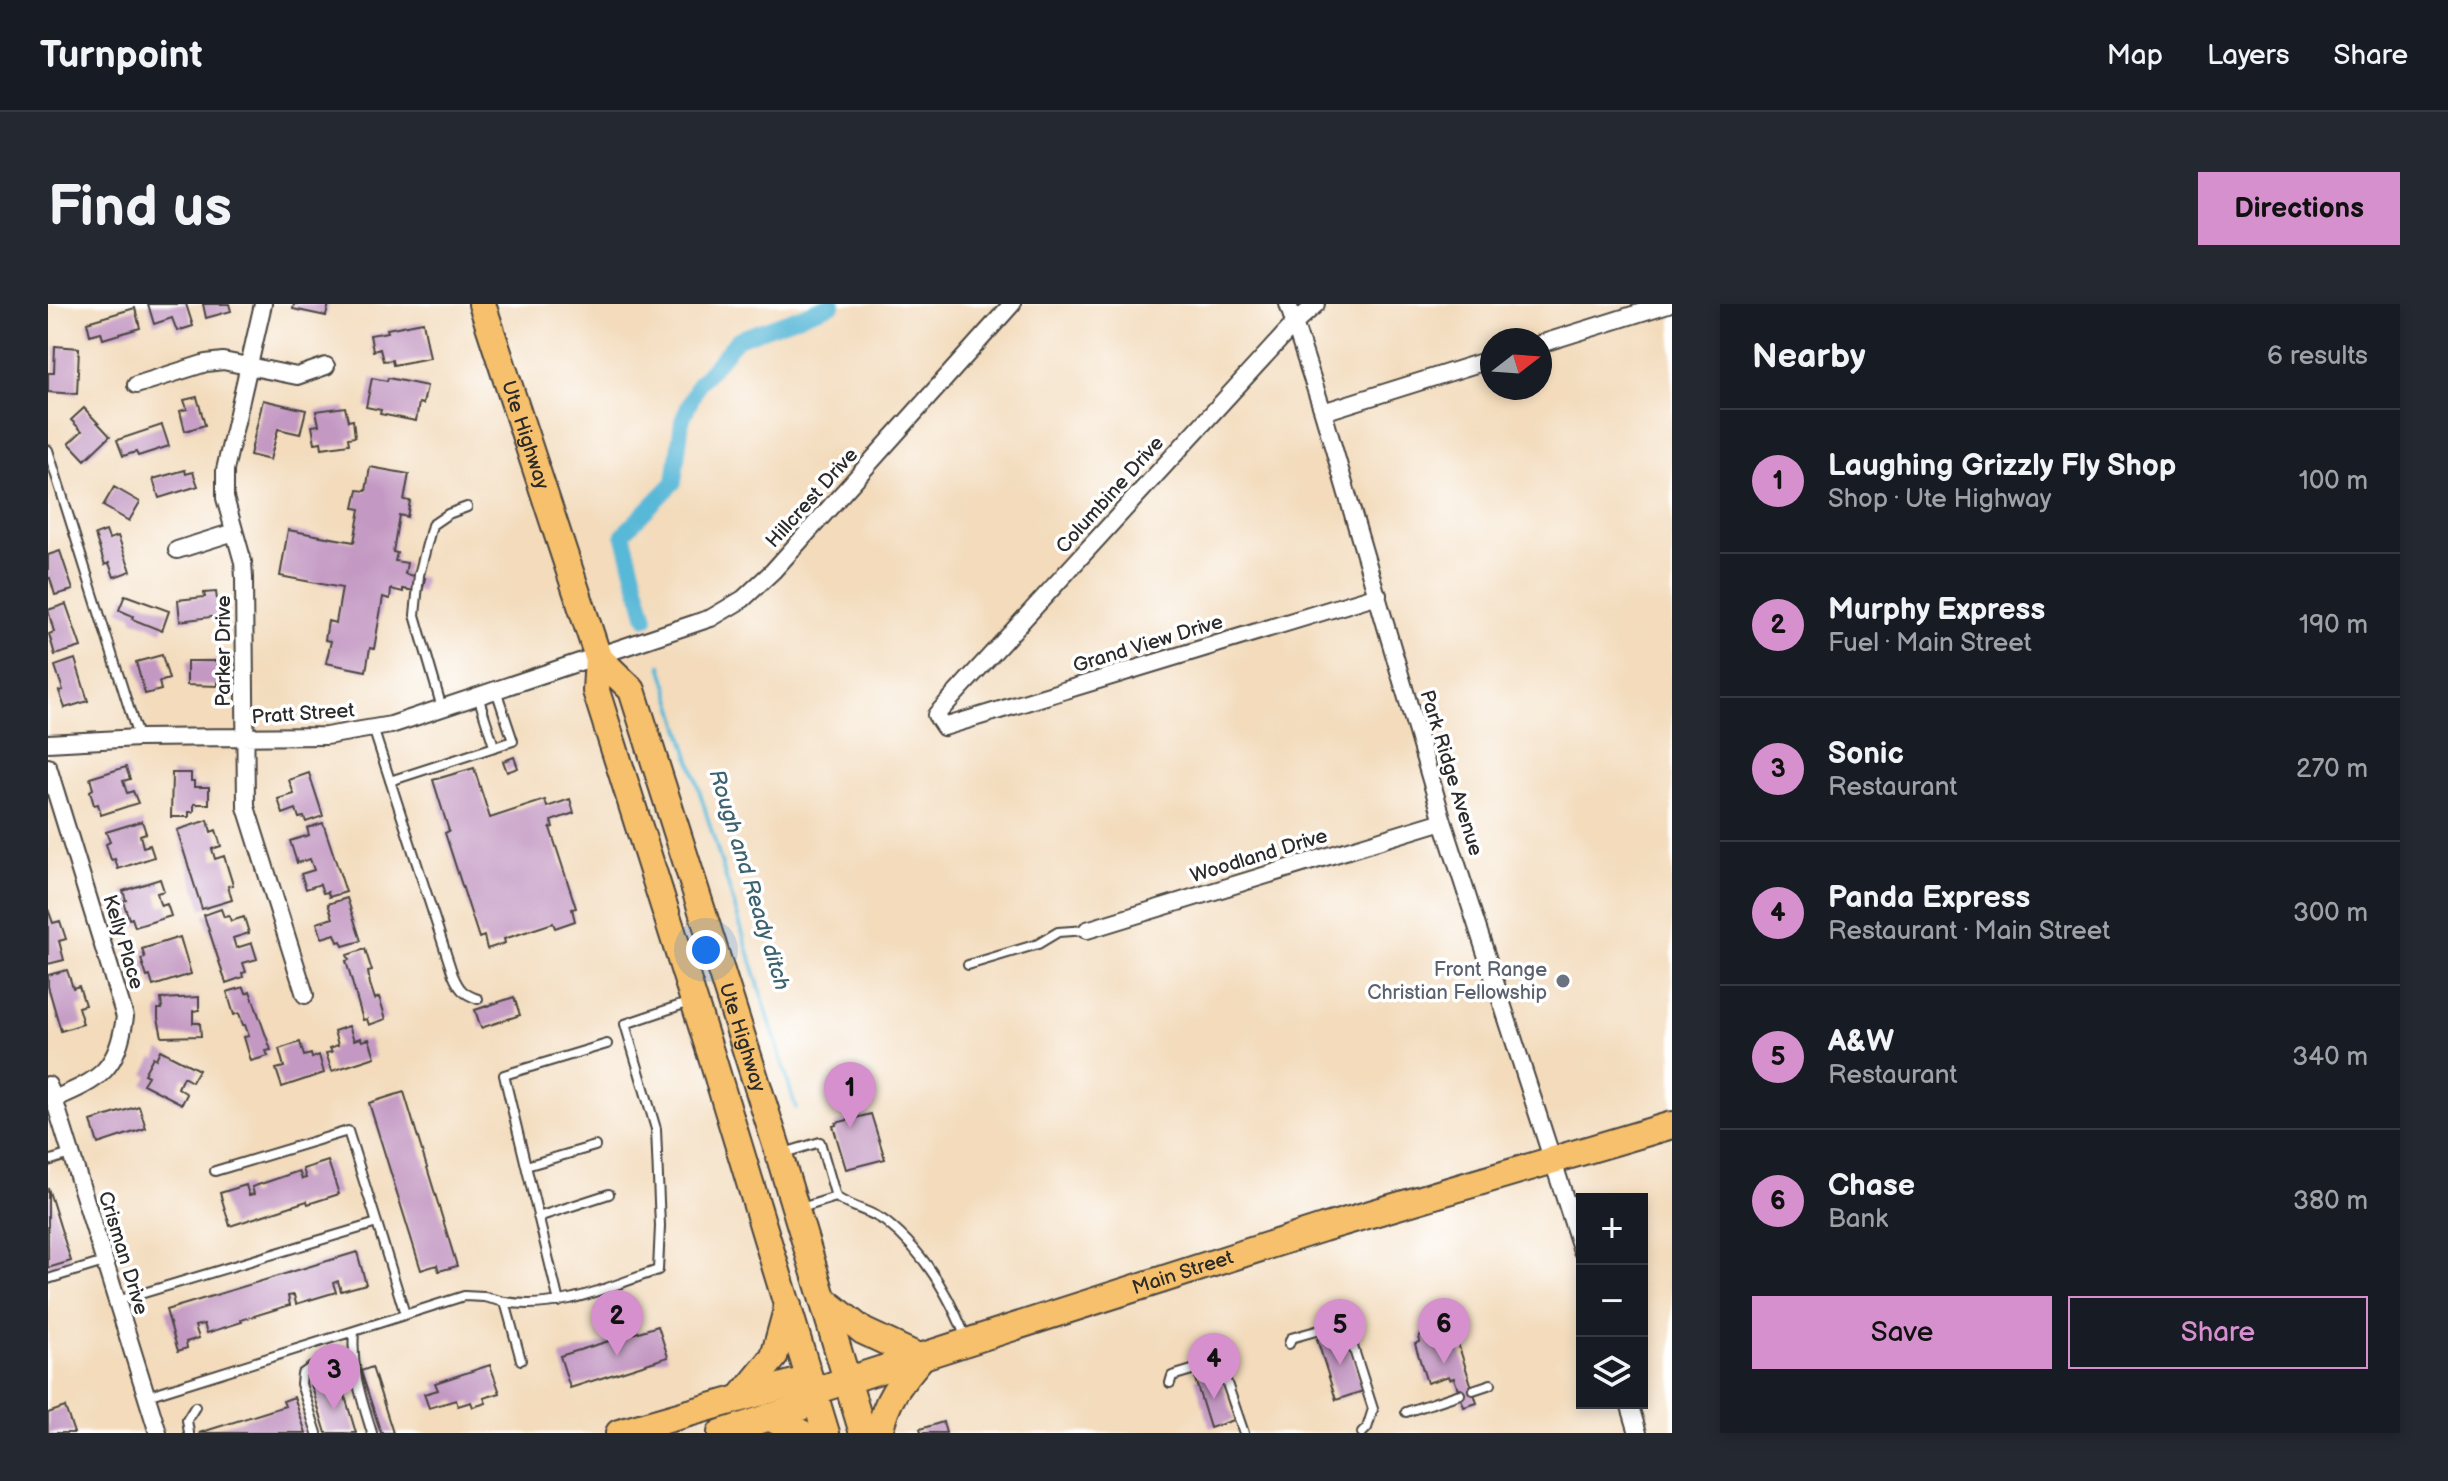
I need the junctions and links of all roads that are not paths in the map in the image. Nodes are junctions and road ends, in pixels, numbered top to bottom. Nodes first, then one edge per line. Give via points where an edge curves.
1 (263, 304) edge
2 (482, 304) edge
3 (1012, 304) edge
4 (1288, 304) edge
5 (1316, 304) edge
6 (1668, 304) edge
7 (1294, 324) junction
8 (1552, 340) edge
9 (1480, 363) edge
10 (326, 366) dead end
11 (248, 367) junction
12 (136, 385) dead end
13 (1323, 412) junction
14 (48, 450) edge
15 (467, 507) dead end
16 (234, 532) junction
17 (177, 550) dead end
18 (1378, 595) junction
19 (598, 657) junction
20 (496, 690) junction
21 (478, 696) junction
22 (442, 708) junction
23 (936, 715) joint
24 (373, 728) junction
25 (138, 738) junction
26 (244, 738) junction
27 (48, 743) edge
28 (494, 746) junction
29 (48, 767) edge
30 (390, 781) junction
31 (1443, 821) junction
32 (1087, 930) joint
33 (968, 965) dead end
34 (305, 995) dead end
35 (478, 999) dead end
36 (694, 1001) junction
37 (607, 1044) dead end
38 (51, 1092) edge
39 (1672, 1125) edge
40 (595, 1146) dead end
41 (71, 1154) junction
42 (779, 1154) junction
43 (1553, 1159) junction
44 (48, 1161) edge
45 (526, 1166) junction
46 (215, 1171) dead end
47 (609, 1194) dead end
48 (836, 1197) junction
49 (796, 1210) junction
50 (538, 1217) junction
51 (377, 1223) junction
52 (1576, 1232) edge
53 (104, 1262) junction
54 (48, 1279) edge
55 (824, 1300) junction
56 (117, 1301) junction
57 (505, 1302) junction
58 (559, 1302) junction
59 (788, 1306) junction
60 (405, 1314) junction
61 (354, 1331) junction
62 (968, 1343) junction
63 (1289, 1344) dead end
64 (352, 1354) junction
65 (921, 1358) junction
66 (521, 1360) dead end
67 (848, 1381) junction
68 (1170, 1383) dead end
69 (1491, 1384) dead end
70 (1473, 1390) dead end
71 (814, 1391) junction
72 (1460, 1394) dead end
73 (147, 1396) junction
74 (741, 1397) junction
75 (195, 1407) dead end
76 (1631, 1409) edge
77 (1406, 1412) dead end
78 (769, 1417) junction
79 (158, 1433) edge
80 (189, 1433) edge
81 (317, 1433) edge
82 (372, 1433) edge
83 (619, 1433) edge
84 (721, 1433) edge
85 (801, 1433) edge
86 (826, 1433) edge
87 (863, 1433) edge
88 (879, 1433) edge
89 (1244, 1433) edge
90 (1362, 1433) edge
91 (1638, 1433) edge

1 - 11 street, Parker Drive
2 - 19 main road, Ute Highway
3 - 19 street, Hillcrest Drive via 743,599 711,618
4 - 7 street, Park Ridge Avenue
5 - 7 street, Columbine Drive
6 - 8 street
7 - 13 street, Park Ridge Avenue
7 - 23 street, Columbine Drive
9 - 13 street
10 - 11 street via 297,376
11 - 12 street via 206,363
11 - 16 street, Parker Drive via 225,470 225,498
13 - 18 street, Park Ridge Avenue
14 - 25 lane
15 - 22 lane via 432,525 419,575 415,615
16 - 17 street
16 - 26 street, Parker Drive via 244,578
18 - 23 street, Grand View Drive via 944,727
18 - 31 street, Park Ridge Avenue
19 - 20 street, Pratt Street
19 - 36 main road, Ute Highway via 596,691
19 - 42 main road, Ute Highway via 632,690
20 - 21 street, Pratt Street
20 - 28 lane via 513,741
21 - 22 street, Pratt Street
21 - 28 lane
22 - 24 street, Pratt Street
24 - 26 street, Pratt Street via 326,736
24 - 30 lane
25 - 26 street, Pratt Street
25 - 27 street, Pratt Street
26 - 34 street, Parker Drive via 246,807
28 - 30 lane
29 - 38 street, Kelly Place via 125,1017 111,1064 78,1089
30 - 35 lane via 453,975 459,989
31 - 32 street, Woodland Drive
31 - 43 street, Park Ridge Avenue
32 - 33 lane via 1058,932 1038,944
36 - 58 lane via 625,1024 656,1129 658,1270
36 - 59 main road, Ute Highway
37 - 45 lane via 504,1075
38 - 41 street, Crisman Drive
39 - 43 main road, Main Street
40 - 45 lane
41 - 44 lane
41 - 53 street, Crisman Drive
42 - 48 lane via 820,1142
42 - 49 main road, Ute Highway
43 - 52 street, Park Ridge Avenue
43 - 62 main road, Main Street
45 - 50 lane
46 - 51 lane via 348,1131
47 - 50 lane
48 - 49 lane
48 - 62 lane via 872,1213 904,1239 953,1305
49 - 55 main road, Ute Highway
50 - 58 lane
51 - 56 lane
51 - 60 lane
53 - 54 lane
53 - 56 street, Crisman Drive
55 - 65 main road via 863,1331
55 - 67 main road, Ute Highway
56 - 73 street, Crisman Drive
57 - 58 lane
57 - 60 lane via 464,1296
57 - 66 lane
59 - 71 main road, Ute Highway
59 - 74 main road via 774,1357
60 - 61 lane
61 - 64 lane
61 - 73 lane
62 - 65 main road, Main Street
63 - 90 lane via 1291,1338 1341,1324 1347,1328 1373,1409
64 - 81 lane via 302,1374
64 - 82 lane
65 - 67 main road, Main Street
65 - 88 main road via 886,1405
67 - 71 main road, Main Street
67 - 87 main road, Ute Highway
68 - 89 lane via 1172,1376 1221,1366
69 - 70 lane
71 - 74 main road, Main Street via 794,1383
71 - 78 main road, Main Street via 801,1407
71 - 86 main road, Ute Highway
72 - 77 lane
73 - 79 street, Crisman Drive
74 - 83 main road, Main Street
75 - 80 lane via 187,1420
76 - 91 street
78 - 84 main road, Main Street
78 - 85 main road

